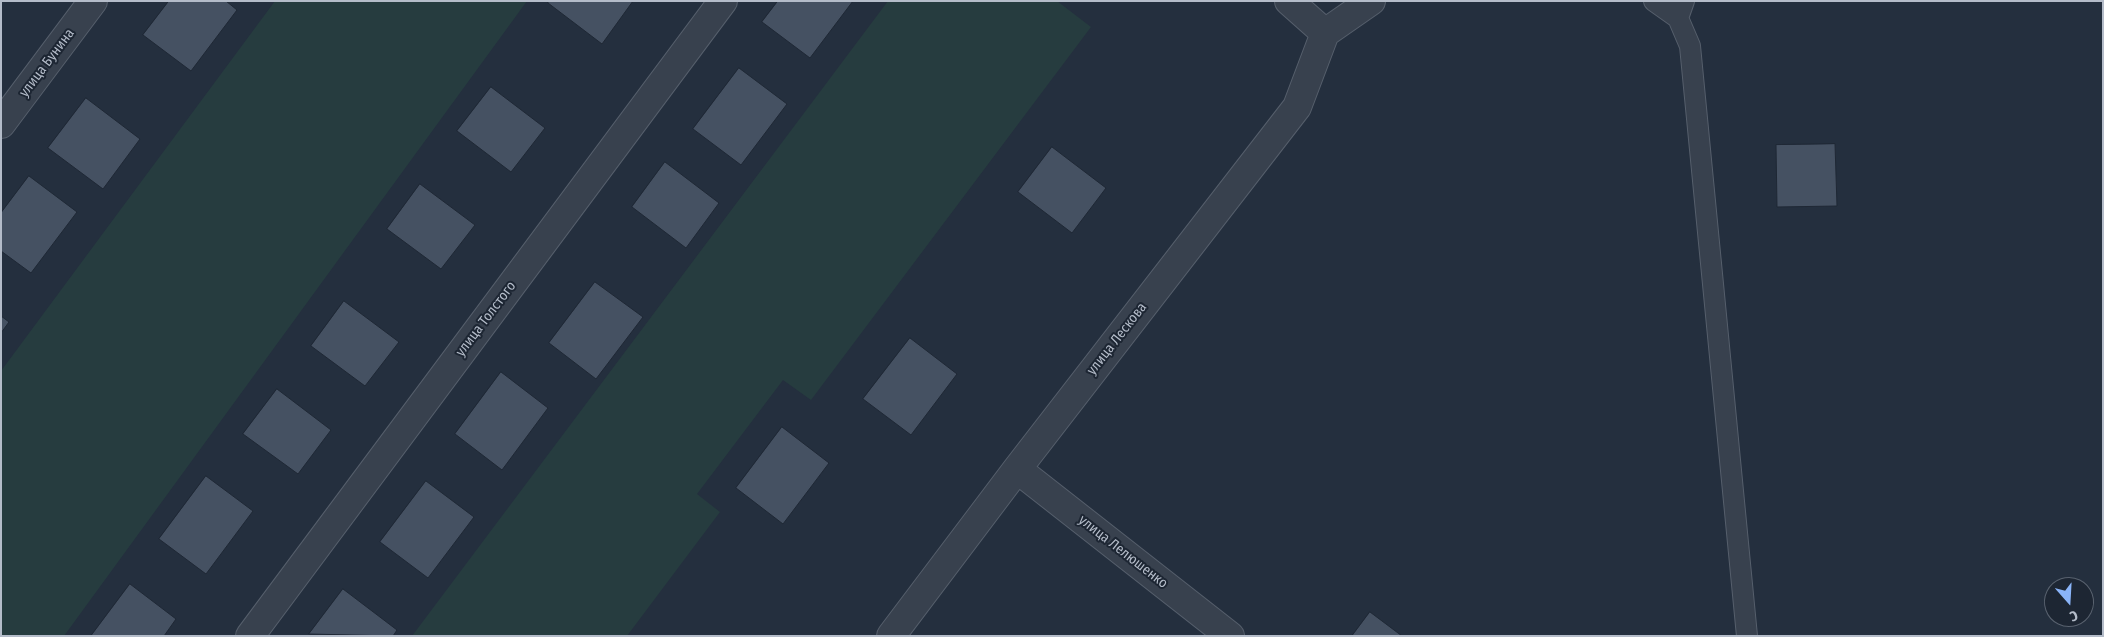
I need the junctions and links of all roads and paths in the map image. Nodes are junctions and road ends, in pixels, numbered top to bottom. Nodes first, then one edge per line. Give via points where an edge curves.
1 (93, 1) edge
2 (723, 1) edge
3 (1289, 1) edge
4 (1371, 1) edge
5 (1654, 1) edge
6 (1681, 10) edge
7 (1325, 33) junction
8 (1, 124) edge
9 (1017, 469) junction
10 (250, 636) edge
11 (891, 636) edge
12 (1230, 636) edge
13 (1747, 636) edge

1 - 8 street, улица Бунина
2 - 10 street, улица Толстого
3 - 7 street
4 - 7 street
5 - 6 lane
6 - 13 lane via 1690,46
7 - 9 street, улица Лескова via 1297,107
9 - 11 street, улица Лескова
9 - 12 street, улица Лелюшенко

